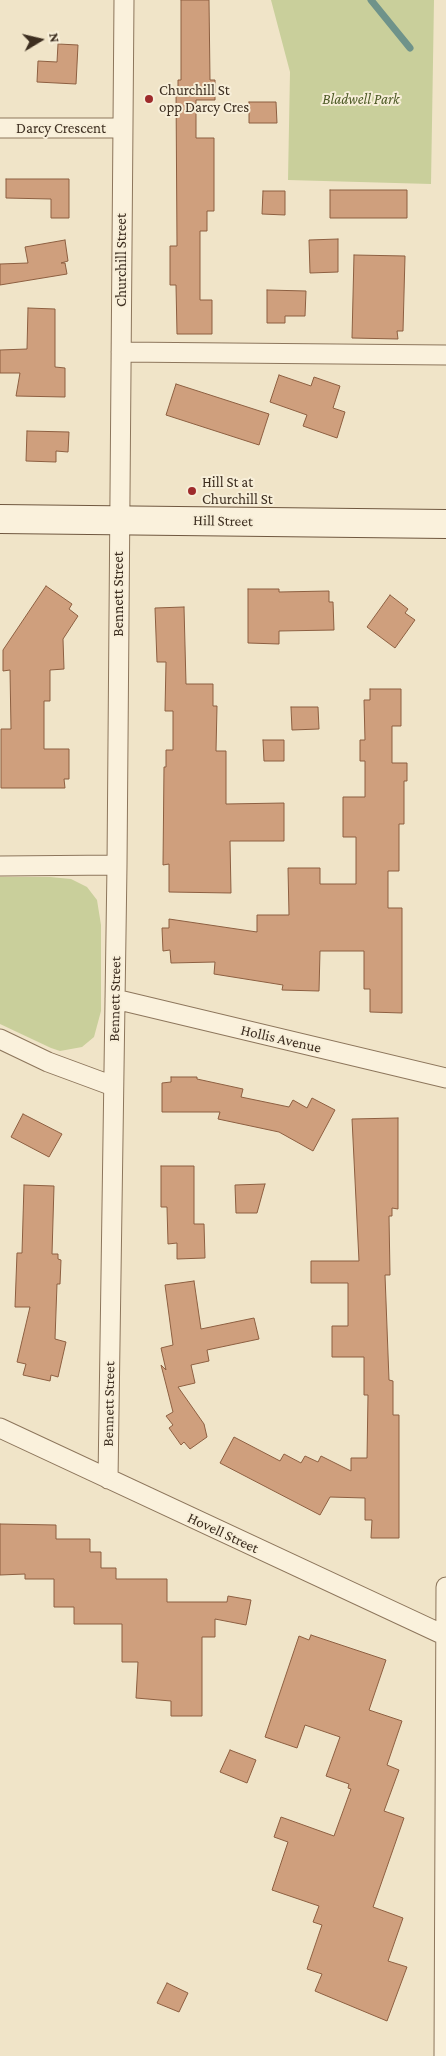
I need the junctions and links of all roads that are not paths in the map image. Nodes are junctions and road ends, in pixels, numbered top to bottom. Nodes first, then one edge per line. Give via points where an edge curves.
1 (124, 0) edge
2 (0, 128) edge
3 (122, 128) junction
4 (121, 352) junction
5 (446, 355) edge
6 (0, 519) edge
7 (119, 520) junction
8 (446, 524) edge
9 (117, 865) junction
10 (0, 866) edge
11 (115, 999) junction
12 (0, 1039) edge
13 (446, 1078) edge
14 (113, 1086) junction
15 (0, 1428) edge
16 (108, 1479) junction
17 (446, 1587) edge
18 (445, 1636) edge
19 (444, 2056) edge

1 - 3 street, Churchill Street
2 - 3 street, Darcy Crescent
3 - 4 street, Churchill Street
4 - 5 street
4 - 7 street, Churchill Street
6 - 7 street, Hill Street
7 - 8 street, Hill Street
7 - 9 street, Bennett Street
9 - 10 street
9 - 11 street, Bennett Street
11 - 13 street, Hollis Avenue
11 - 14 street, Bennett Street
12 - 14 street via 48,1062
14 - 16 street, Bennett Street
15 - 16 street, Hovell Street
16 - 18 street, Hovell Street
17 - 18 street
18 - 19 street

